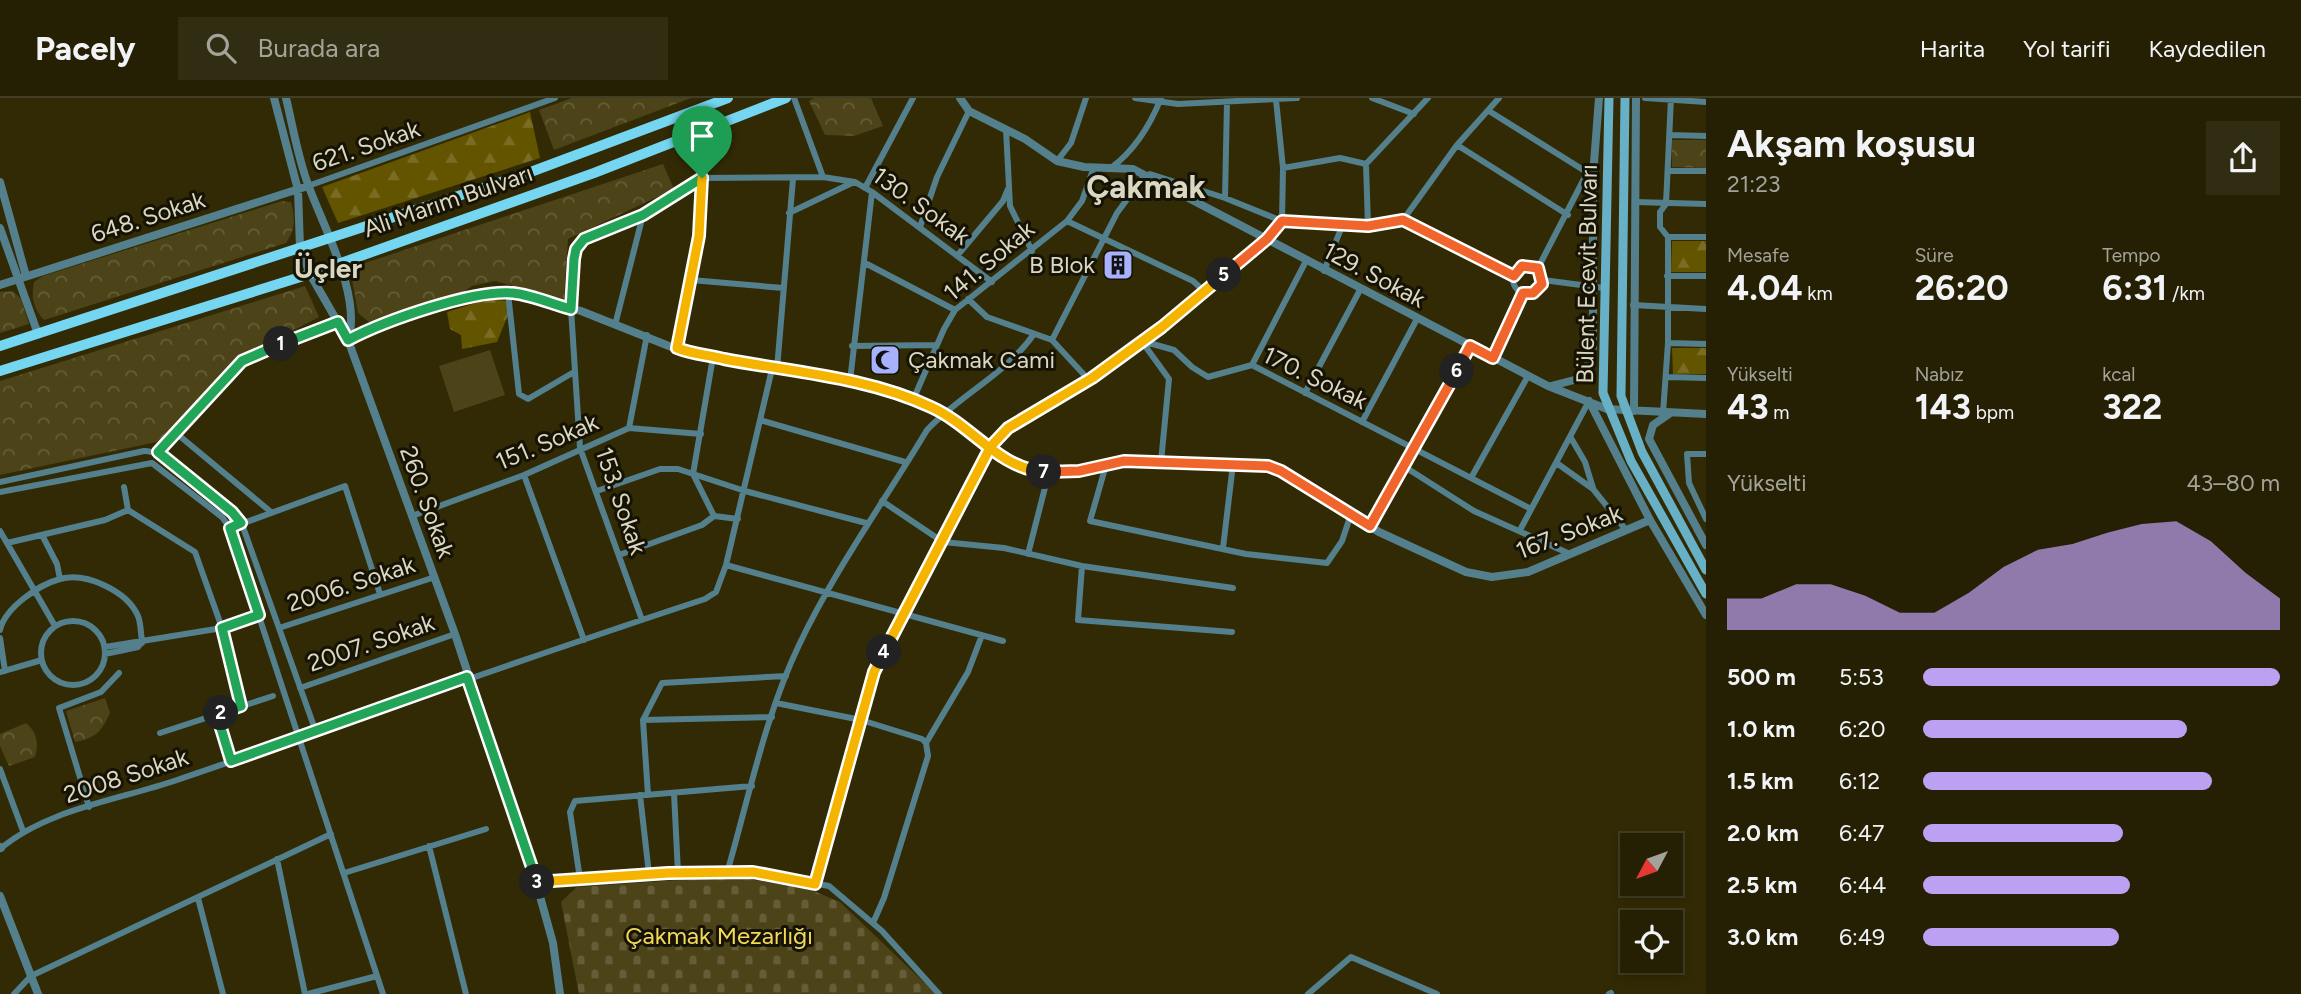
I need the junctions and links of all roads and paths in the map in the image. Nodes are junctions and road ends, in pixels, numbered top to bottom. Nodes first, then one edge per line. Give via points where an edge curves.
1 (274, 98) edge
2 (286, 98) edge
3 (530, 98) edge
4 (555, 98) edge
5 (728, 98) edge
6 (786, 98) edge
7 (794, 98) edge
8 (913, 98) edge
9 (960, 98) edge
10 (1086, 98) edge
11 (1135, 98) edge
12 (1297, 98) edge
13 (1373, 98) edge
14 (1428, 98) edge
15 (1499, 98) edge
16 (1598, 98) edge
17 (1609, 98) edge
18 (1625, 98) edge
19 (1636, 98) edge
20 (1645, 98) edge
21 (1671, 99) edge
22 (1276, 100) junction
23 (1160, 101) edge
24 (1706, 102) edge
25 (1227, 103) junction
26 (533, 107) junction
27 (969, 111) junction
28 (1489, 111) junction
29 (1414, 114) junction
30 (1006, 129) junction
31 (1670, 135) junction
32 (1706, 136) edge
33 (1457, 145) junction
34 (1057, 161) junction
35 (1366, 164) junction
36 (1094, 167) junction
37 (1111, 168) junction
38 (1283, 168) junction
39 (1133, 169) junction
40 (1668, 170) junction
41 (1706, 171) edge
42 (1590, 174) junction
43 (1145, 175) junction
44 (823, 177) junction
45 (702, 178) junction
46 (793, 178) junction
47 (1011, 181) junction
48 (0, 182) edge
49 (855, 182) junction
50 (308, 187) junction
51 (865, 188) junction
52 (298, 190) junction
53 (873, 192) junction
54 (1225, 198) junction
55 (1635, 202) junction
56 (1666, 204) junction
57 (1706, 204) edge
58 (789, 212) junction
59 (643, 215) junction
60 (1568, 215) junction
61 (1403, 220) junction
62 (1067, 221) junction
63 (1282, 221) junction
64 (1343, 224) junction
65 (1368, 226) junction
66 (920, 227) junction
67 (0, 228) edge
68 (1668, 237) junction
69 (1706, 237) edge
70 (332, 238) junction
71 (1104, 239) junction
72 (1267, 239) junction
73 (300, 248) junction
74 (1032, 251) junction
75 (957, 256) junction
76 (1306, 261) junction
77 (337, 262) junction
78 (864, 263) junction
79 (1538, 268) junction
80 (1324, 271) junction
81 (310, 274) junction
82 (26, 276) junction
83 (1514, 276) junction
84 (1667, 276) junction
85 (1706, 276) edge
86 (16, 280) junction
87 (691, 280) junction
88 (1543, 280) junction
89 (992, 282) junction
90 (0, 285) edge
91 (1594, 286) junction
92 (783, 288) junction
93 (1604, 288) junction
94 (1360, 290) junction
95 (1204, 291) junction
96 (509, 293) junction
97 (1523, 293) junction
98 (968, 299) junction
99 (1633, 305) junction
100 (571, 309) junction
101 (1668, 309) junction
102 (1706, 309) edge
103 (955, 310) junction
104 (1417, 319) junction
105 (338, 322) junction
106 (615, 325) junction
107 (38, 334) junction
108 (1034, 334) junction
109 (647, 335) junction
110 (348, 340) junction
111 (1052, 340) junction
112 (1142, 341) junction
113 (1668, 343) junction
114 (1706, 344) edge
115 (936, 345) junction
116 (0, 346) edge
117 (852, 346) junction
118 (1470, 346) junction
119 (677, 348) junction
120 (1598, 348) junction
121 (713, 357) junction
122 (1493, 358) junction
123 (1252, 365) junction
124 (775, 369) junction
125 (0, 371) edge
126 (574, 372) junction
127 (1528, 376) junction
128 (1667, 377) junction
129 (1706, 378) edge
130 (1088, 379) junction
131 (850, 381) junction
132 (1548, 386) junction
133 (1305, 393) junction
134 (913, 400) junction
135 (1589, 401) junction
136 (1607, 409) junction
137 (1629, 410) junction
138 (942, 413) junction
139 (1667, 413) junction
140 (1706, 414) edge
141 (760, 420) junction
142 (1362, 422) junction
143 (629, 428) junction
144 (176, 433) junction
145 (701, 434) junction
146 (1571, 438) junction
147 (991, 446) junction
148 (580, 448) junction
149 (1415, 449) junction
150 (158, 452) junction
151 (1706, 454) edge
152 (905, 462) junction
153 (1161, 462) junction
154 (1233, 464) junction
155 (1558, 464) junction
156 (1106, 465) junction
157 (1405, 467) junction
158 (1049, 472) junction
159 (693, 474) junction
160 (524, 475) junction
161 (1471, 478) junction
162 (0, 482) edge
163 (124, 487) dead end
164 (1593, 489) junction
165 (597, 491) junction
166 (745, 491) junction
167 (0, 492) edge
168 (882, 501) junction
169 (1531, 509) junction
170 (128, 510) junction
171 (271, 512) junction
172 (1351, 514) junction
173 (412, 516) junction
174 (714, 516) junction
175 (738, 519) junction
176 (1706, 519) edge
177 (1650, 520) junction
178 (241, 523) junction
179 (866, 523) junction
180 (1370, 526) junction
181 (230, 528) junction
182 (1520, 530) junction
183 (1626, 530) junction
184 (0, 531) edge
185 (42, 535) junction
186 (1705, 541) edge
187 (943, 542) junction
188 (7, 543) junction
189 (1223, 548) junction
190 (1028, 554) junction
191 (1570, 554) junction
192 (619, 555) junction
193 (726, 565) junction
194 (1082, 566) junction
195 (1706, 570) edge
196 (435, 577) junction
197 (60, 579) junction
198 (1233, 588) dead end
199 (35, 591) junction
200 (826, 592) junction
201 (380, 594) junction
202 (1706, 594) edge
203 (903, 612) junction
204 (259, 615) junction
205 (1706, 615) edge
206 (642, 620) junction
207 (55, 626) junction
208 (222, 628) junction
209 (279, 628) junction
210 (0, 630) edge
211 (1232, 632) dead end
212 (455, 634) junction
213 (982, 635) junction
214 (0, 638) edge
215 (584, 640) junction
216 (1003, 641) dead end
217 (141, 643) junction
218 (105, 651) junction
219 (42, 660) junction
220 (2, 672) edge
221 (119, 673) dead end
222 (786, 676) junction
223 (467, 677) junction
224 (300, 688) junction
225 (272, 696) dead end
226 (776, 703) junction
227 (241, 706) junction
228 (217, 715) junction
229 (772, 717) junction
230 (643, 720) junction
231 (862, 720) junction
232 (316, 732) junction
233 (160, 733) dead end
234 (300, 738) junction
235 (926, 743) junction
236 (231, 761) junction
237 (0, 769) edge
238 (752, 786) junction
239 (674, 793) junction
240 (644, 795) junction
241 (89, 807) junction
242 (486, 829) dead end
243 (23, 831) junction
244 (331, 834) junction
245 (429, 846) junction
246 (0, 848) edge
247 (276, 859) junction
248 (344, 873) junction
249 (678, 873) junction
250 (727, 873) junction
251 (649, 874) junction
252 (580, 879) junction
253 (536, 882) junction
254 (815, 884) junction
255 (0, 896) edge
256 (198, 898) junction
257 (873, 923) junction
258 (31, 976) junction
259 (377, 976) junction
260 (14, 994) edge
261 (38, 994) edge
262 (223, 994) edge
263 (306, 994) edge
264 (383, 994) edge
265 (466, 994) edge
266 (560, 994) edge
267 (939, 994) edge
268 (1308, 994) edge
269 (1437, 994) edge

1 - 52 street
2 - 50 street
3 - 26 street
4 - 26 street, 621. Sokak
5 - 70 main road, Ali Marım Bulvarı via 528,173
6 - 77 main road, Ali Marım Bulvarı via 606,169
7 - 44 street
8 - 51 street
9 - 27 street, 129. Sokak
10 - 34 street via 1071,142
11 - 23 street
12 - 22 street
13 - 29 street
14 - 29 street
15 - 28 street
16 - 42 street
17 - 93 main road, Bülent Ecevit Bulvarı
18 - 137 main road, Bülent Ecevit Bulvarı via 1619,371
19 - 55 street
20 - 21 street
21 - 24 street
21 - 31 street
22 - 25 street
22 - 38 street
23 - 25 street
23 - 37 street via 1140,140
25 - 54 street
26 - 50 street, 621. Sokak
27 - 30 street, 129. Sokak
27 - 66 street via 937,177
28 - 33 street
28 - 42 street
29 - 35 street
30 - 34 street, 129. Sokak
30 - 47 street
31 - 32 street
31 - 40 street
33 - 60 street
33 - 61 street
34 - 36 street, 129. Sokak
35 - 38 street via 1340,158
35 - 65 street
36 - 37 street, 129. Sokak
36 - 62 street via 1082,201
37 - 39 street, 129. Sokak
38 - 63 street
39 - 43 street, 129. Sokak
39 - 54 street
40 - 41 street
40 - 56 street
42 - 60 street
42 - 91 street
43 - 71 street
43 - 72 street, 129. Sokak
44 - 46 street, 130. Sokak
44 - 49 street, 130. Sokak
45 - 46 street, 130. Sokak
45 - 59 street
45 - 87 street
46 - 58 street, 2008 Sokak
47 - 74 street via 1010,206
47 - 75 street via 1003,201
48 - 82 street
49 - 51 street, 130. Sokak
49 - 58 street
50 - 52 street, 648. Sokak
50 - 70 street
51 - 53 street, 130. Sokak
52 - 73 street
52 - 82 street, 648. Sokak
53 - 66 street, 130. Sokak
53 - 78 street
54 - 63 street
55 - 56 street
55 - 99 street
56 - 57 street
56 - 68 street via 1660,212 1660,227
58 - 92 street, 2008 Sokak
59 - 100 street, 153. Sokak via 584,239 576,249
59 - 106 street
60 - 79 street
61 - 65 street
61 - 83 street
62 - 71 street, 141. Sokak
62 - 74 street, 141. Sokak
63 - 64 street
63 - 72 street
64 - 65 street
64 - 80 street
66 - 75 street, 130. Sokak
67 - 86 street
68 - 69 street
68 - 84 street
70 - 73 main road, Ali Marım Bulvarı
70 - 77 street
71 - 95 street, 141. Sokak
71 - 111 street
72 - 76 street, 129. Sokak
72 - 95 street
73 - 81 street
73 - 107 main road, Ali Marım Bulvarı
74 - 89 street, 141. Sokak
75 - 89 street, 130. Sokak
76 - 80 street, 129. Sokak
76 - 123 street
77 - 81 main road, Ali Marım Bulvarı
77 - 110 street via 353,325
78 - 103 street
78 - 117 street
79 - 83 street via 1522,266
79 - 88 street
80 - 94 street, 129. Sokak
81 - 105 street
81 - 125 main road, Ali Marım Bulvarı
82 - 86 street, 648. Sokak
83 - 97 street
84 - 85 street
84 - 101 street
86 - 90 street, 648. Sokak
86 - 107 street
87 - 92 street
87 - 119 street
88 - 91 street
88 - 97 street via 1536,291
89 - 98 street, 141. Sokak
91 - 93 street
91 - 120 street
92 - 124 street, 2008 Sokak
93 - 120 main road, Bülent Ecevit Bulvarı
94 - 104 street, 129. Sokak
94 - 133 street
95 - 112 street
96 - 100 street, 167. Sokak
96 - 110 street via 454,299
96 - 126 street via 519,394 528,399
97 - 122 street
98 - 103 street, 141. Sokak
98 - 108 street via 988,317
99 - 101 street
99 - 137 street
100 - 106 street, 167. Sokak
100 - 126 street, 153. Sokak
101 - 102 street
101 - 113 street
103 - 115 street, 141. Sokak
104 - 118 street, 129. Sokak
104 - 142 street
105 - 110 street
105 - 144 street via 242,361
106 - 109 street, 167. Sokak
107 - 116 main road, Ali Marım Bulvarı
108 - 111 street
108 - 138 street via 1009,363
109 - 119 street, 167. Sokak
109 - 143 street
110 - 173 street, 260. Sokak
111 - 130 street
112 - 123 street, 170. Sokak via 1174,350 1208,377
112 - 130 street
112 - 153 street via 1169,379
113 - 114 street
113 - 128 street
115 - 117 street
115 - 134 street, 141. Sokak
117 - 131 street
118 - 122 street, 129. Sokak
118 - 149 street
119 - 121 street, 167. Sokak
120 - 132 street via 1578,379
120 - 136 main road, Bülent Ecevit Bulvarı
121 - 124 street, 167. Sokak
121 - 145 street
122 - 127 street, 129. Sokak
123 - 133 street, 170. Sokak
124 - 131 street, 167. Sokak
124 - 141 street, 2008 Sokak
126 - 148 street, 153. Sokak
127 - 132 street, 129. Sokak
127 - 161 street
128 - 129 street
128 - 139 street
130 - 147 street via 1008,428
131 - 134 street, 167. Sokak
132 - 135 street, 129. Sokak
133 - 142 street, 170. Sokak
134 - 138 street, 167. Sokak
135 - 136 street, 129. Sokak
135 - 146 street
135 - 177 street
136 - 137 street
136 - 202 main road, Bülent Ecevit Bulvarı
137 - 139 street
137 - 195 main road, Bülent Ecevit Bulvarı via 1667,503
138 - 147 street, 167. Sokak
138 - 152 street
139 - 140 street
139 - 186 street via 1653,425 1649,439
141 - 152 street
141 - 166 street, 2008 Sokak
142 - 149 street, 170. Sokak
143 - 145 street, 151. Sokak
143 - 148 street, 151. Sokak
144 - 150 street
144 - 171 street
145 - 159 street
146 - 155 street
146 - 164 street
147 - 158 street, 167. Sokak via 1005,461 1024,470
147 - 187 street
148 - 160 street, 151. Sokak
148 - 165 street, 153. Sokak
149 - 157 street
149 - 161 street, 170. Sokak
150 - 162 street via 144,451
150 - 178 street
151 - 176 street via 1687,454 1689,483
152 - 168 street
153 - 154 street, 167. Sokak
153 - 156 street, 167. Sokak
154 - 172 street, 167. Sokak via 1281,471
154 - 189 street
155 - 164 street
155 - 169 street
156 - 158 street, 167. Sokak
156 - 189 street via 1090,521
157 - 180 street
157 - 182 street via 1453,500
158 - 190 street
159 - 165 street via 678,468 660,469
159 - 166 street
159 - 174 street
160 - 173 street, 151. Sokak
160 - 215 street
161 - 169 street, 170. Sokak
163 - 170 street
164 - 183 street
165 - 192 street, 153. Sokak
166 - 175 street, 2008 Sokak
166 - 179 street
167 - 181 street via 152,463
168 - 179 street
168 - 187 street
169 - 182 street
170 - 185 street
170 - 208 street via 195,552
171 - 178 street
171 - 201 street via 345,486
172 - 180 street, 167. Sokak
172 - 189 street via 1342,541 1327,562
173 - 196 street, 260. Sokak
174 - 175 street
174 - 192 street via 702,525
175 - 193 street, 2008 Sokak
177 - 183 street, 167. Sokak
177 - 205 street
178 - 181 street
178 - 209 street
179 - 200 street
180 - 191 street, 167. Sokak via 1466,572 1492,577 1528,572
181 - 204 street
182 - 191 street
183 - 191 street, 167. Sokak
184 - 188 street
185 - 188 street
185 - 197 street
187 - 190 street
187 - 203 street
188 - 199 street
190 - 194 street
192 - 206 street, 153. Sokak
193 - 200 street
193 - 206 street, 2008 Sokak via 716,592
194 - 198 street
194 - 211 street via 1078,620
196 - 201 street, 2006. Sokak
196 - 212 street, 260. Sokak
197 - 199 street
197 - 217 street via 89,581 115,591 139,617
199 - 207 street
199 - 210 street via 8,614
200 - 203 street
200 - 222 street
201 - 209 street, 2006. Sokak
203 - 213 street
203 - 231 street via 874,672
204 - 208 street
204 - 234 street
206 - 215 street, 2008 Sokak
207 - 218 street via 72,620 89,625 102,638
207 - 219 street via 45,637
208 - 217 street
208 - 227 street
209 - 224 street
212 - 223 street, 260. Sokak
212 - 224 street, 2007. Sokak
213 - 216 street
213 - 235 street via 968,672
214 - 220 street
215 - 223 street, 2008 Sokak
217 - 218 street
218 - 219 street via 99,673 75,685 50,676
219 - 220 street
221 - 241 street via 101,692 59,708
222 - 226 street
222 - 230 street via 662,683
223 - 232 street, 2008 Sokak
223 - 253 street, 260. Sokak
224 - 232 street
225 - 227 street
226 - 229 street
226 - 231 street
227 - 228 street
228 - 233 street
228 - 236 street
229 - 230 street
229 - 238 street
230 - 240 street
231 - 235 street
231 - 254 street
232 - 234 street, 2008 Sokak
234 - 236 street, 2008 Sokak
234 - 244 street
235 - 257 street via 928,756
236 - 241 street, 2008 Sokak
237 - 243 street
238 - 239 street
238 - 250 street
239 - 240 street
239 - 249 street
240 - 251 street
240 - 252 street via 575,801 570,812
241 - 243 street, 2008 Sokak
242 - 245 street
243 - 246 street, 2008 Sokak
244 - 247 street
244 - 248 street
245 - 248 street
245 - 265 street
247 - 256 street
247 - 263 street
248 - 259 street
249 - 250 street
249 - 251 street
250 - 254 street via 753,872
251 - 252 street
252 - 253 street
253 - 266 street, 260. Sokak via 553,943
254 - 257 street via 829,886
255 - 258 street
256 - 258 street
256 - 262 street
257 - 267 street
258 - 260 street
258 - 261 street
259 - 263 street
259 - 264 street
268 - 269 street via 1350,957

